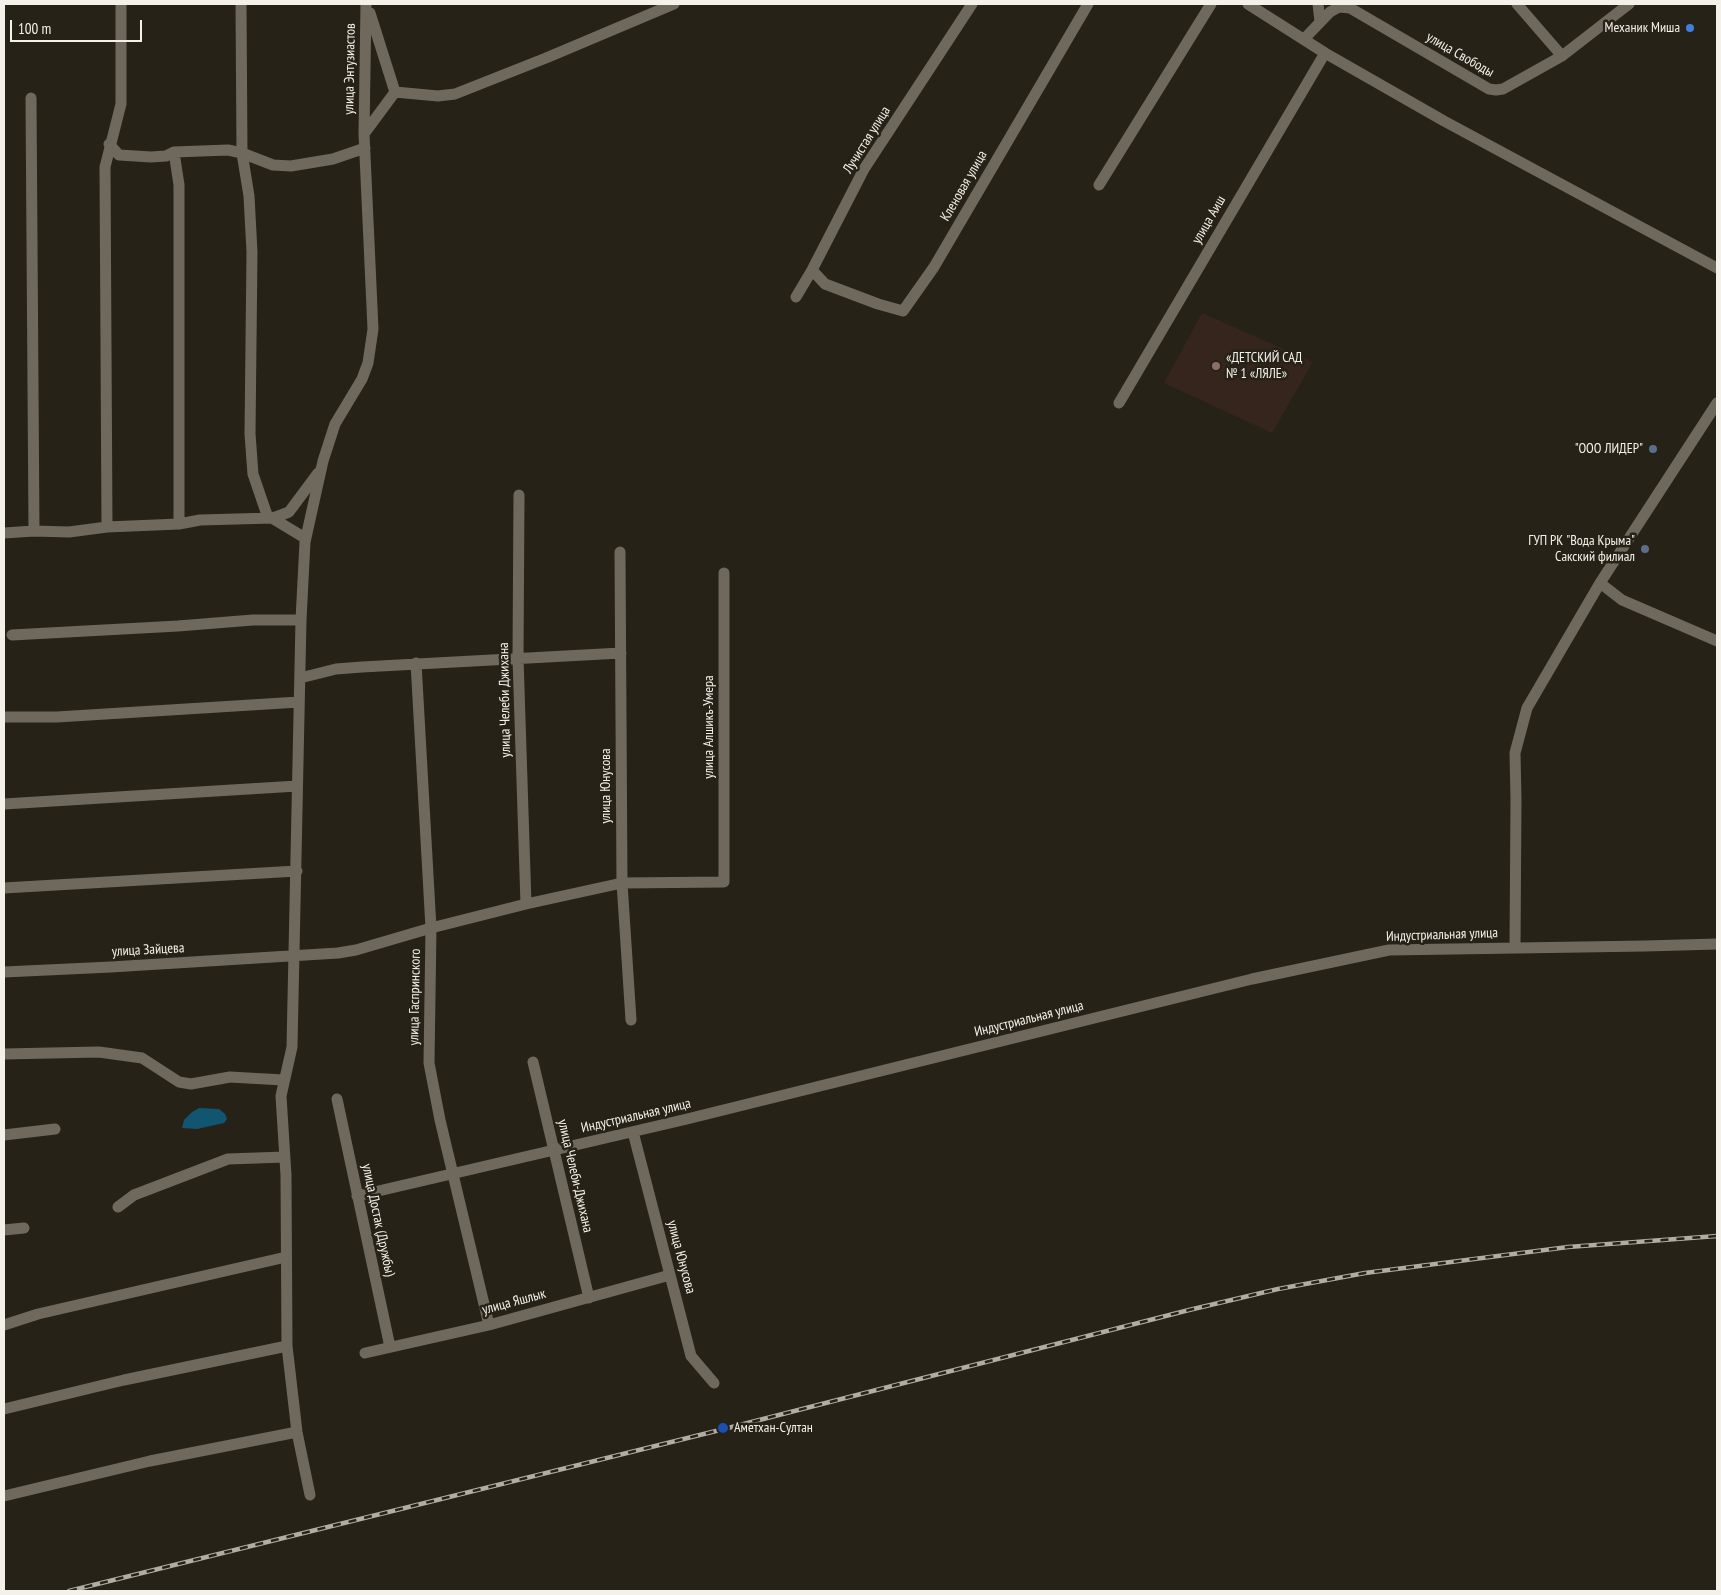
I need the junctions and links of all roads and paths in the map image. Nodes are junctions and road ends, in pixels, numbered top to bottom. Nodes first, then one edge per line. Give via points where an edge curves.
1 (121, 4) edge
2 (241, 4) edge
3 (367, 4) edge
4 (674, 4) edge
5 (972, 4) edge
6 (1088, 4) edge
7 (1210, 4) edge
8 (1248, 4) edge
9 (1318, 4) edge
10 (1517, 4) edge
11 (1629, 4) edge
12 (1320, 21) junction
13 (1304, 39) junction
14 (1325, 53) junction
15 (1562, 56) junction
16 (395, 92) junction
17 (31, 98) dead end
18 (364, 134) junction
19 (109, 144) junction
20 (365, 148) junction
21 (174, 152) junction
22 (242, 153) junction
23 (1099, 184) dead end
24 (1717, 268) edge
25 (812, 270) junction
26 (796, 297) dead end
27 (1119, 403) dead end
28 (1717, 403) edge
29 (322, 469) junction
30 (519, 495) dead end
31 (273, 518) junction
32 (179, 524) junction
33 (107, 527) junction
34 (34, 531) junction
35 (4, 533) edge
36 (306, 538) junction
37 (620, 552) dead end
38 (724, 573) dead end
39 (1600, 583) junction
40 (301, 620) junction
41 (12, 635) dead end
42 (1717, 641) edge
43 (621, 653) junction
44 (518, 658) junction
45 (416, 663) junction
46 (300, 678) junction
47 (299, 702) junction
48 (4, 717) edge
49 (297, 786) junction
50 (4, 804) edge
51 (297, 871) junction
52 (724, 882) joint
53 (622, 883) junction
54 (4, 888) edge
55 (526, 904) junction
56 (431, 928) junction
57 (1717, 944) edge
58 (1515, 948) junction
59 (294, 956) junction
60 (4, 972) edge
61 (631, 1020) dead end
62 (4, 1054) edge
63 (533, 1062) dead end
64 (284, 1080) junction
65 (337, 1099) dead end
66 (56, 1129) dead end
67 (633, 1132) junction
68 (4, 1135) edge
69 (553, 1150) junction
70 (285, 1157) junction
71 (453, 1174) junction
72 (357, 1196) junction
73 (118, 1207) dead end
74 (24, 1228) dead end
75 (4, 1230) edge
76 (286, 1257) junction
77 (670, 1276) junction
78 (588, 1298) junction
79 (4, 1325) edge
80 (489, 1325) junction
81 (287, 1346) junction
82 (390, 1348) junction
83 (365, 1353) dead end
84 (714, 1383) dead end
85 (4, 1409) edge
86 (297, 1432) junction
87 (310, 1495) dead end
88 (4, 1496) edge

1 - 19 street via 121,104
2 - 22 street
3 - 16 street
3 - 18 street, улица Энтузиастов
4 - 16 street via 455,94 438,96
5 - 25 street, Лучистая улица via 864,170
6 - 25 street, Кленовая улица via 934,267 903,311 825,284
7 - 23 street
8 - 13 street
9 - 12 street
10 - 15 street
11 - 15 street, улица Свободы
12 - 13 street, улица Свободы
12 - 15 street, улица Свободы via 1339,7 1350,8 1489,89 1503,89
13 - 14 street
14 - 24 street
14 - 27 street, улица Аиш
16 - 18 street
17 - 34 street
18 - 20 street, улица Энтузиастов
19 - 21 street via 119,155 151,157
19 - 33 street via 105,167
20 - 22 street via 333,159 291,166 273,165
20 - 29 street, улица Энтузиастов via 373,329 371,348 362,380 335,424
21 - 22 street via 228,150
21 - 32 street via 179,185
22 - 31 street via 249,196 252,252 250,434 253,474 268,515
25 - 26 street, Лучистая улица
28 - 39 street
29 - 31 street via 289,512
29 - 36 street, улица Энтузиастов
30 - 44 street, улица Челеби Джихана
31 - 32 street via 200,520
31 - 36 street
32 - 33 street
33 - 34 street via 69,532
34 - 35 street
36 - 40 street, улица Энтузиастов
37 - 43 street, улица Юнусова
38 - 52 street, улица Алшикъ-Умера
39 - 42 street via 1622,600
39 - 58 street via 1527,708 1515,753
40 - 41 street
40 - 46 street, улица Энтузиастов
43 - 44 street
43 - 53 street, улица Юнусова
44 - 45 street
44 - 55 street, улица Челеби Джихана
45 - 46 street via 336,669
45 - 56 street, улица Гаспринского
46 - 47 street, улица Энтузиастов
47 - 48 street via 57,717
47 - 49 street, улица Энтузиастов
49 - 50 street
49 - 51 street, улица Энтузиастов
51 - 54 street
51 - 59 street, улица Энтузиастов
52 - 53 street, улица Зайцева
53 - 55 street, улица Зайцева
53 - 61 street, улица Юнусова
55 - 56 street, улица Зайцева
56 - 59 street, улица Зайцева via 356,950
56 - 71 street, улица Гаспринского via 429,1063
57 - 58 street, Индустриальная улица
58 - 67 street, Индустриальная улица via 1389,950 1252,979
59 - 60 street, улица Зайцева
59 - 64 street, улица Энтузиастов via 292,1046
62 - 64 street via 98,1052 142,1058 179,1082 191,1084 230,1077
63 - 69 street, улица Челеби-Джихана
64 - 70 street, улица Энтузиастов via 281,1096
65 - 72 street, улица Достак (Дружбы)
66 - 68 street
67 - 69 street, Индустриальная улица
67 - 77 street, улица Юнусова
69 - 71 street, Индустриальная улица
69 - 78 street, улица Челеби-Джихана
70 - 73 street via 228,1159 134,1195
70 - 76 street, улица Энтузиастов
71 - 72 street, Индустриальная улица
71 - 80 street, улица Гаспринского
72 - 82 street, улица Достак (Дружбы)
74 - 75 street
76 - 79 street via 38,1314
76 - 81 street, улица Энтузиастов
77 - 78 street, улица Яшлык
77 - 84 street, улица Юнусова via 691,1356
78 - 80 street, улица Яшлык
80 - 82 street, улица Яшлык
81 - 85 street
81 - 86 street, улица Энтузиастов
82 - 83 street, улица Яшлык
86 - 87 street, улица Энтузиастов
86 - 88 street via 150,1461

